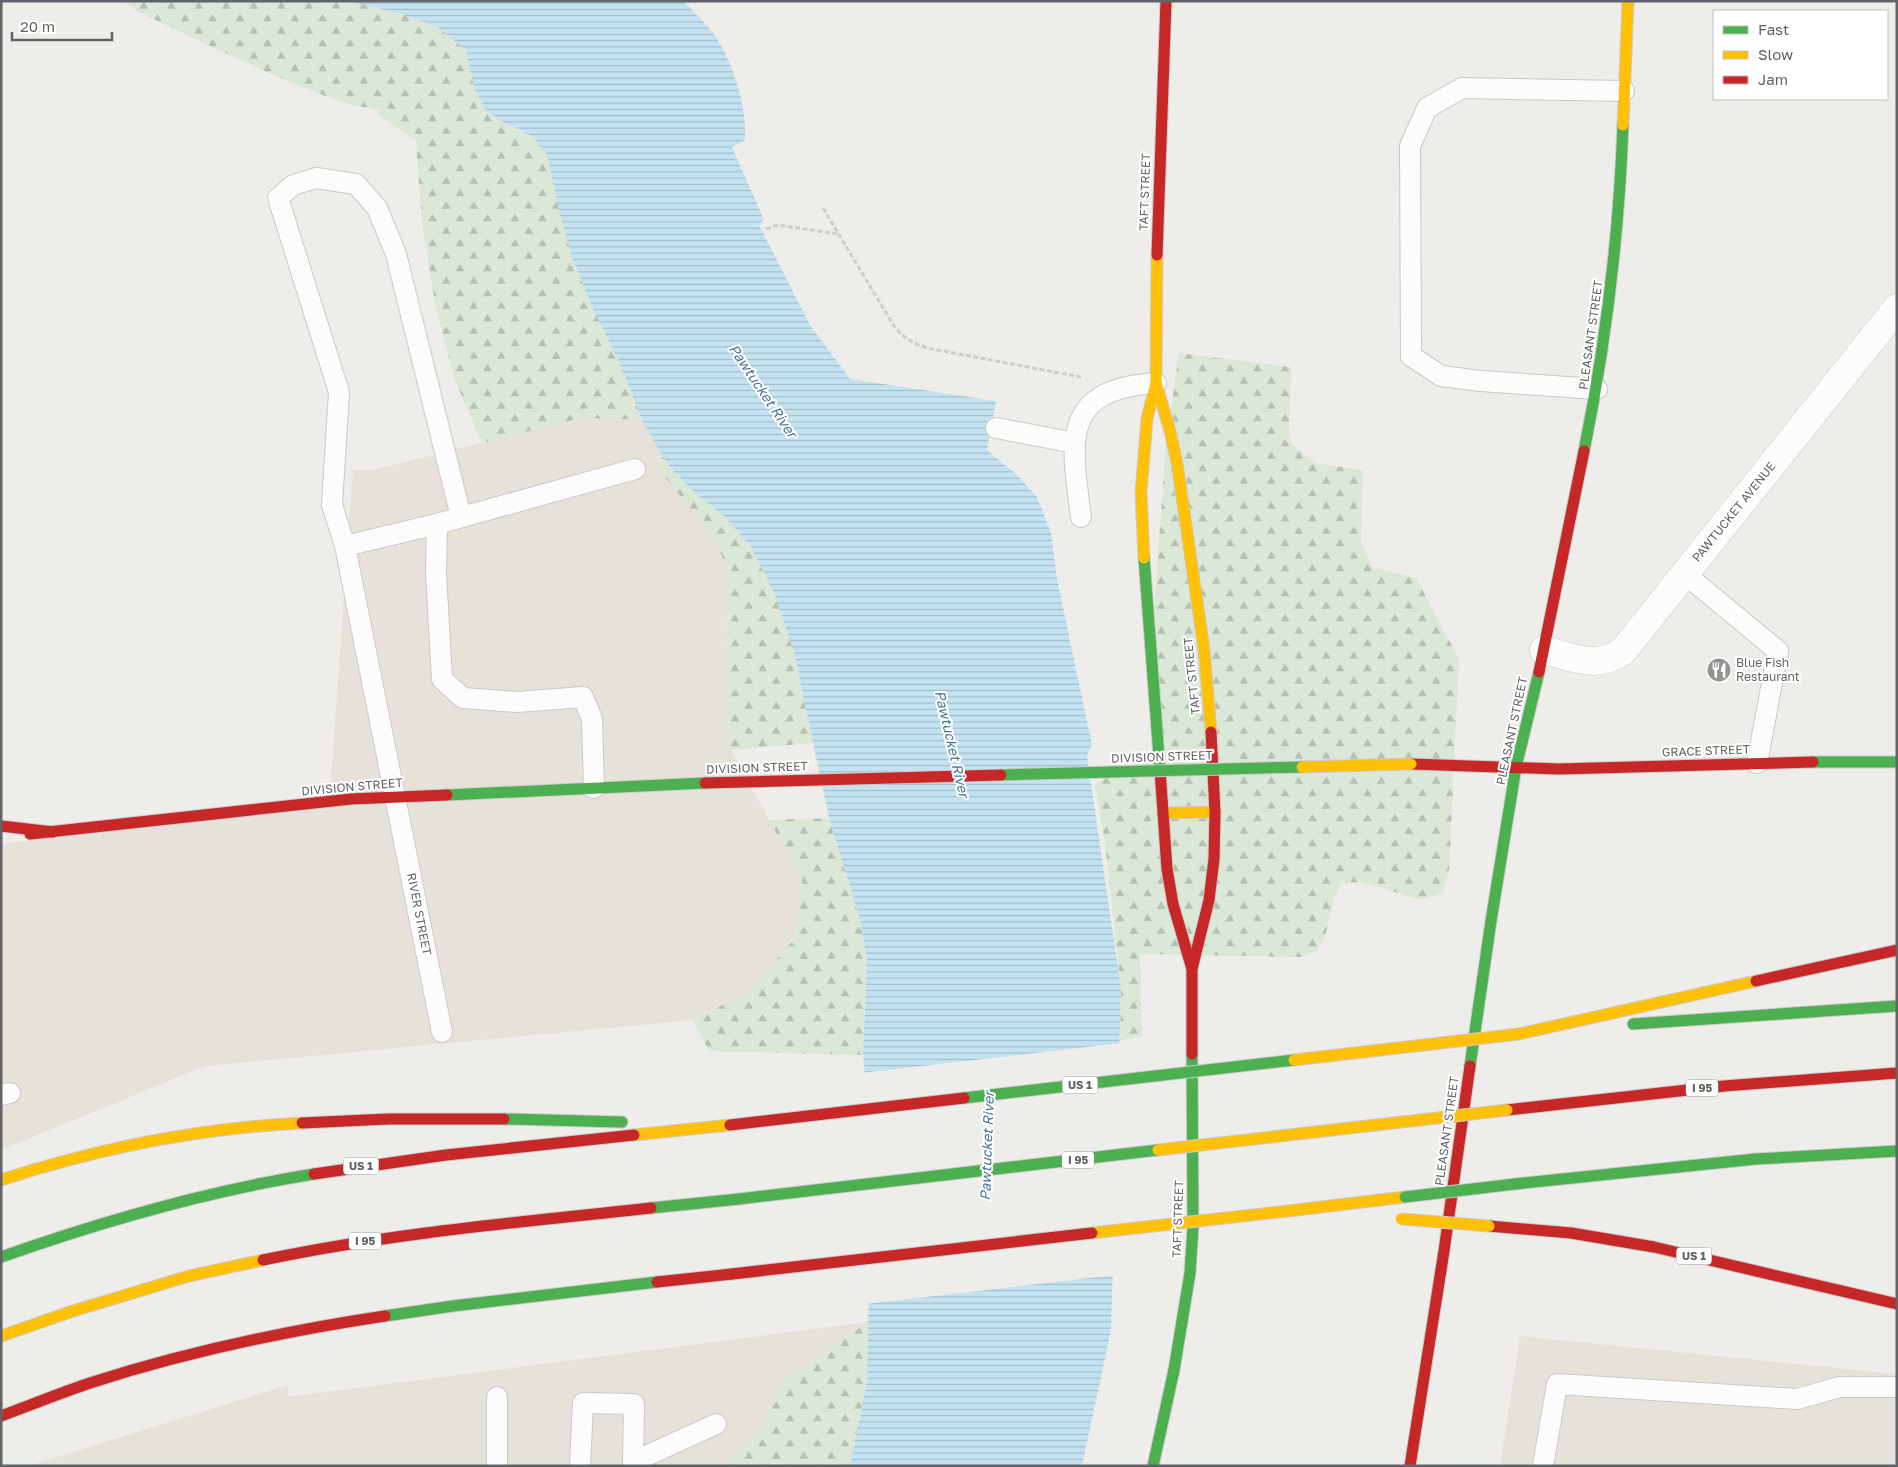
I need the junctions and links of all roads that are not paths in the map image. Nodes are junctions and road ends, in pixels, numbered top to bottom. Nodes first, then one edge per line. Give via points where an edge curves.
1 (1166, 1) edge
2 (1628, 1) edge
3 (1624, 91) junction
4 (1897, 308) edge
5 (1156, 384) junction
6 (1598, 389) junction
7 (996, 428) dead end
8 (1075, 443) junction
9 (635, 469) dead end
10 (461, 517) junction
11 (1081, 517) dead end
12 (437, 524) junction
13 (345, 546) junction
14 (1685, 574) junction
15 (1544, 650) junction
16 (1897, 762) edge
17 (1757, 763) junction
18 (1516, 767) junction
19 (594, 788) junction
20 (396, 796) junction
21 (1215, 812) junction
22 (1163, 813) junction
23 (1, 826) edge
24 (53, 832) junction
25 (1, 836) edge
26 (1897, 950) edge
27 (1192, 969) junction
28 (1897, 1006) edge
29 (1625, 1024) dead end
30 (1606, 1026) dead end
31 (442, 1032) dead end
32 (1519, 1034) junction
33 (1897, 1073) edge
34 (730, 1124) junction
35 (1897, 1152) edge
36 (1, 1180) edge
37 (1288, 1211) junction
38 (1354, 1216) dead end
39 (1397, 1219) dead end
40 (1, 1257) edge
41 (1897, 1304) edge
42 (1, 1336) edge
43 (1897, 1387) edge
44 (497, 1397) dead end
45 (1, 1416) edge
46 (716, 1424) dead end
47 (633, 1464) edge
48 (497, 1466) edge
49 (580, 1466) edge
50 (1153, 1466) edge
51 (1410, 1466) edge
52 (1543, 1466) edge

1 - 5 main road, TAFT STREET via 1156,243
2 - 3 main road, PLEASANT STREET
3 - 6 main road, PLEASANT STREET via 1612,283
3 - 6 lane via 1462,88 1427,108 1410,146 1411,356 1441,376
4 - 14 street, PAWTUCKET AVENUE
5 - 8 lane via 1138,384 1098,398 1086,409 1078,425
5 - 21 main road, TAFT STREET via 1177,463 1202,630 1210,702
5 - 22 main road, TAFT STREET via 1147,419 1141,492
6 - 15 main road, PLEASANT STREET
7 - 8 lane
8 - 11 lane
9 - 10 lane
10 - 12 lane
10 - 13 lane, RIVER STREET via 396,254 377,208 356,184 316,178 293,185 278,198 339,392 332,505
12 - 13 lane
12 - 19 lane via 436,572 442,679 463,698 517,702 583,697 592,718
13 - 20 lane, RIVER STREET
14 - 15 street, PAWTUCKET AVENUE via 1614,658 1585,661
14 - 17 lane via 1778,651
15 - 18 main road, PLEASANT STREET
16 - 17 main road, GRACE STREET
17 - 18 main road, GRACE STREET via 1604,769
18 - 19 main road, DIVISION STREET, bridge via 1411,764
18 - 51 main road, PLEASANT STREET
19 - 20 main road, DIVISION STREET
20 - 24 main road, DIVISION STREET
20 - 31 lane, RIVER STREET
21 - 22 main road
21 - 27 main road, TAFT STREET via 1209,900
22 - 27 main road, TAFT STREET via 1173,904
23 - 24 main road
24 - 25 main road, DIVISION STREET
26 - 32 main road, US 1
27 - 50 main road, TAFT STREET via 1194,1227 1174,1370
28 - 29 main road
30 - 32 main road
32 - 34 main road, US 1, bridge
33 - 42 main road, I 95, bridge via 1724,1086 739,1199 431,1231 311,1250 189,1276
34 - 36 main road via 386,1120 247,1127 132,1145
34 - 40 main road, US 1 via 413,1160 291,1178 120,1218
35 - 37 main road, bridge via 1756,1159
37 - 38 main road
37 - 45 main road, bridge via 419,1311 298,1330 186,1354
39 - 41 main road, US 1, bridge via 1579,1235 1654,1247
43 - 52 lane via 1840,1387 1797,1400 1557,1384
44 - 48 lane
46 - 47 lane
47 - 49 lane via 634,1404 583,1403

